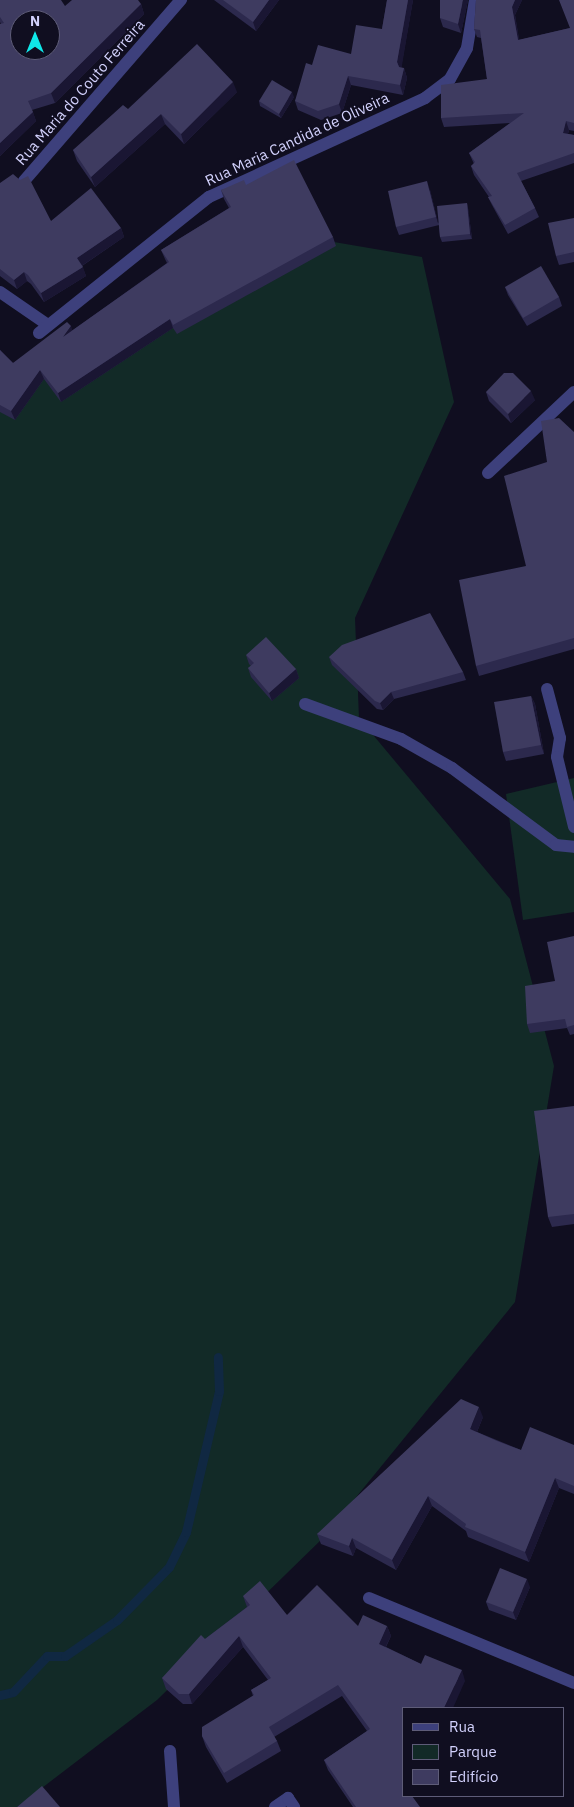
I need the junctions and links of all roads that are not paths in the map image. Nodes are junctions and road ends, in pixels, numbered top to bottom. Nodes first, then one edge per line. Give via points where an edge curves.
1 (181, 0) edge
2 (475, 0) edge
3 (24, 181) edge
4 (0, 292) edge
5 (574, 392) edge
6 (488, 473) dead end
7 (547, 690) dead end
8 (305, 704) dead end
9 (574, 827) edge
10 (574, 846) edge
11 (369, 1598) dead end
12 (574, 1683) edge
13 (170, 1751) dead end
14 (174, 1807) edge
15 (275, 1807) edge
16 (294, 1807) edge

1 - 3 street, Rua Maria do Couto Ferreira
2 - 4 street, Rua Maria Candida de Oliveira via 467,48 450,79 425,98 209,198 44,329
5 - 6 street
7 - 9 street via 560,738 557,757
8 - 10 street via 401,739 452,768 556,845
11 - 12 street
13 - 14 street
15 - 16 street via 288,1798

